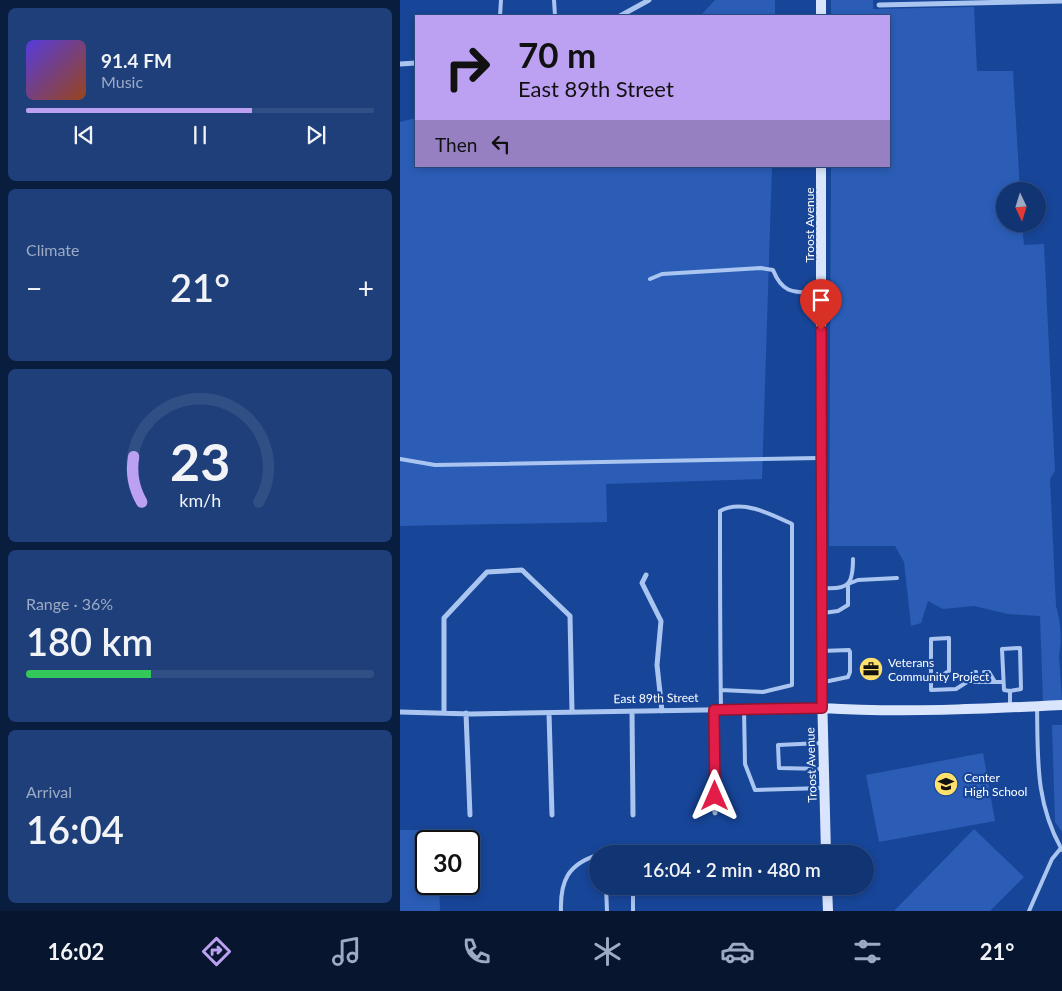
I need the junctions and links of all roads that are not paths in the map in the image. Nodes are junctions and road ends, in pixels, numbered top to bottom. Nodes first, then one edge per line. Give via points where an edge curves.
1 (501, 0) edge
2 (554, 0) edge
3 (650, 0) edge
4 (821, 0) edge
5 (976, 2) edge
6 (1062, 2) edge
7 (879, 5) dead end
8 (500, 15) edge
9 (555, 15) edge
10 (622, 15) edge
11 (821, 15) edge
12 (415, 63) edge
13 (400, 64) edge
14 (821, 167) edge
15 (650, 278) dead end
16 (821, 293) junction
17 (821, 458) junction
18 (400, 459) edge
19 (853, 559) dead end
20 (646, 575) dead end
21 (897, 578) dead end
22 (848, 584) junction
23 (821, 588) junction
24 (821, 613) junction
25 (821, 650) junction
26 (976, 672) dead end
27 (984, 672) dead end
28 (931, 682) junction
29 (967, 682) junction
30 (995, 682) junction
31 (1003, 682) junction
32 (822, 683) junction
33 (721, 690) junction
34 (1010, 691) junction
35 (1062, 705) edge
36 (1037, 706) junction
37 (1010, 707) junction
38 (822, 708) junction
39 (744, 709) junction
40 (714, 710) junction
41 (721, 710) junction
42 (632, 711) junction
43 (662, 711) junction
44 (400, 712) edge
45 (572, 712) junction
46 (444, 713) junction
47 (549, 713) junction
48 (466, 714) junction
49 (822, 743) junction
50 (823, 769) junction
51 (824, 788) junction
52 (715, 813) dead end
53 (552, 814) dead end
54 (470, 815) dead end
55 (633, 816) dead end
56 (826, 845) edge
57 (1062, 849) edge
58 (589, 858) edge
59 (606, 895) edge
60 (633, 895) edge
61 (827, 895) edge
62 (561, 911) edge
63 (607, 911) edge
64 (633, 911) edge
65 (828, 911) edge
66 (1029, 911) edge

1 - 8 lane
2 - 9 lane
3 - 10 street
4 - 11 main road
5 - 6 street
5 - 7 street
12 - 13 street
14 - 16 main road, Troost Avenue
15 - 16 lane via 662,274 760,268 773,270 778,282 787,290
16 - 17 main road, Troost Avenue
17 - 18 lane via 435,465
17 - 23 main road, Troost Avenue
19 - 22 lane via 853,576
20 - 43 street via 642,583 662,621 656,665
21 - 22 lane via 858,580
22 - 23 lane via 838,589
22 - 24 lane via 848,605
23 - 24 main road, Troost Avenue
24 - 25 main road, Troost Avenue
25 - 32 main road, Troost Avenue
25 - 32 lane via 849,650 850,662 848,677
26 - 29 lane
27 - 30 lane via 989,672
28 - 28 lane via 931,639 949,638 949,671
28 - 29 lane via 931,690 956,690
29 - 30 lane
30 - 31 lane
31 - 34 lane via 1004,690
31 - 34 lane via 1002,649 1020,648 1021,690
32 - 38 main road, Troost Avenue
33 - 33 lane via 720,511 728,507 761,510 792,524 792,686 763,692
33 - 41 lane
34 - 37 lane
35 - 36 main road, East 89th Street
36 - 37 main road, East 89th Street
36 - 57 lane via 1041,796 1050,828
37 - 38 main road, East 89th Street via 879,711
38 - 39 street, East 89th Street
38 - 49 main road, Troost Avenue
39 - 41 street, East 89th Street
39 - 51 lane via 745,764 755,790
40 - 41 street, East 89th Street
40 - 43 street, East 89th Street
40 - 52 street
42 - 43 street, East 89th Street
42 - 45 street, East 89th Street
42 - 55 street
44 - 46 street, East 89th Street
45 - 46 street via 570,616 522,570 487,572 444,618
45 - 47 street, East 89th Street
46 - 48 street, East 89th Street
47 - 48 street, East 89th Street
47 - 53 street
48 - 54 street
49 - 50 main road, Troost Avenue
49 - 50 lane via 778,744 779,768
50 - 51 main road, Troost Avenue
51 - 56 main road, Troost Avenue
57 - 66 lane via 1052,859
58 - 62 lane via 572,868 561,894
59 - 63 lane
60 - 64 lane
61 - 65 main road

